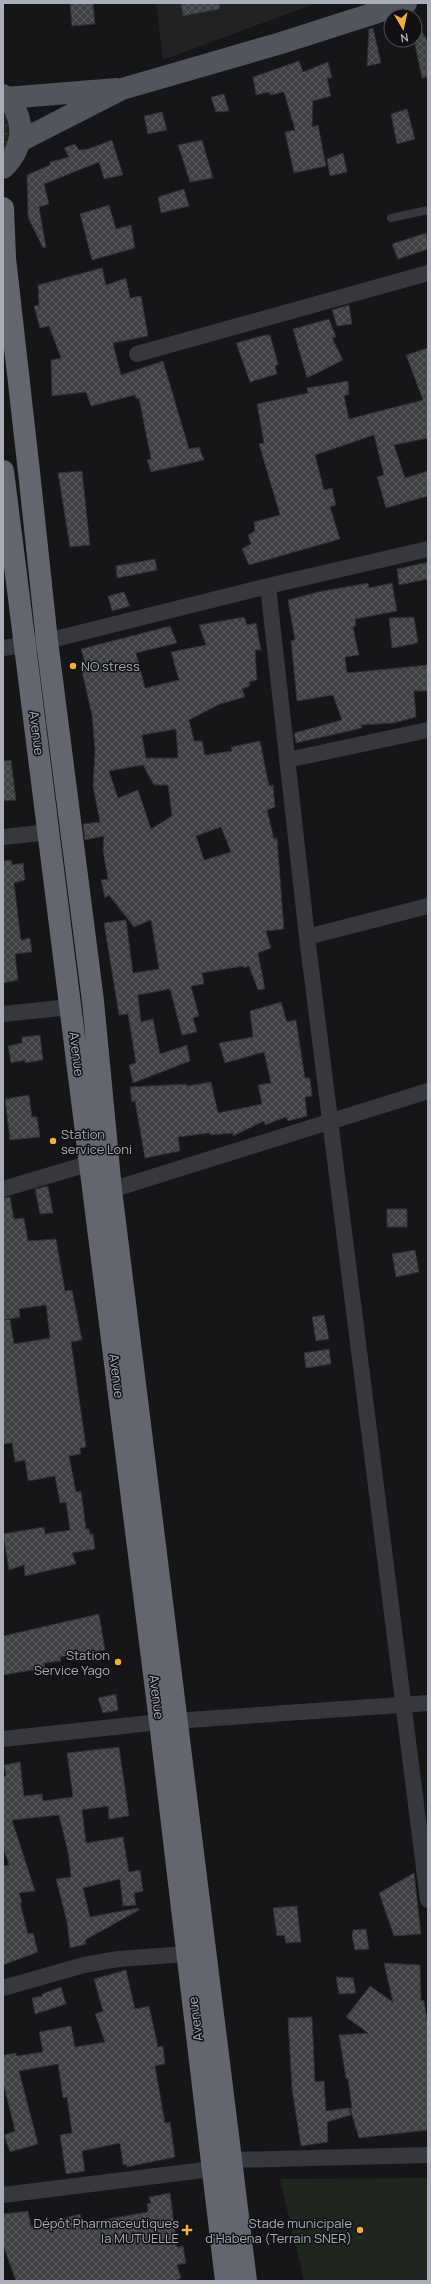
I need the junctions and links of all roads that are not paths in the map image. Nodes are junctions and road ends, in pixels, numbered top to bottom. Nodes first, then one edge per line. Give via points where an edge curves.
1 (406, 3) edge
2 (122, 89) junction
3 (5, 96) edge
4 (20, 141) junction
5 (3, 168) edge
6 (3, 208) edge
7 (428, 210) edge
8 (391, 218) dead end
9 (428, 273) edge
10 (137, 354) dead end
11 (3, 471) edge
12 (428, 549) edge
13 (268, 586) junction
14 (47, 641) junction
15 (26, 645) junction
16 (3, 648) edge
17 (428, 730) edge
18 (288, 760) junction
19 (50, 832) junction
20 (3, 836) edge
21 (428, 906) edge
22 (307, 937) junction
23 (71, 1006) junction
24 (3, 1014) edge
25 (428, 1091) edge
26 (330, 1121) junction
27 (91, 1163) junction
28 (3, 1189) edge
29 (111, 1190) junction
30 (428, 1703) edge
31 (403, 1705) junction
32 (168, 1721) junction
33 (3, 1739) edge
34 (428, 1900) edge
35 (187, 1954) junction
36 (3, 1988) edge
37 (428, 2155) edge
38 (221, 2164) junction
39 (3, 2195) edge
40 (226, 2281) edge
41 (246, 2281) edge

1 - 2 main road via 281,43
2 - 3 main road
2 - 4 main road
3 - 4 main road via 16,110 20,125
4 - 5 main road via 17,152
6 - 14 highway via 6,266
7 - 8 lane
9 - 10 street
11 - 15 highway, Avenue
12 - 13 street
13 - 14 street
13 - 18 street
14 - 15 street
14 - 29 highway via 93,1001
15 - 16 street
15 - 19 highway, Avenue
17 - 18 street
18 - 22 street
19 - 20 street
19 - 23 highway, Avenue
21 - 22 street
22 - 26 street
23 - 24 street
23 - 27 highway, Avenue
25 - 26 street
26 - 29 street
26 - 31 street
27 - 28 street
27 - 32 highway, Avenue
29 - 32 highway
30 - 31 street
31 - 32 street
31 - 34 street
32 - 33 street
32 - 35 highway, Avenue
32 - 38 highway
35 - 36 street via 118,1959 84,1965
35 - 38 highway, Avenue
37 - 38 street
38 - 39 street
38 - 40 highway, Avenue
38 - 41 highway

